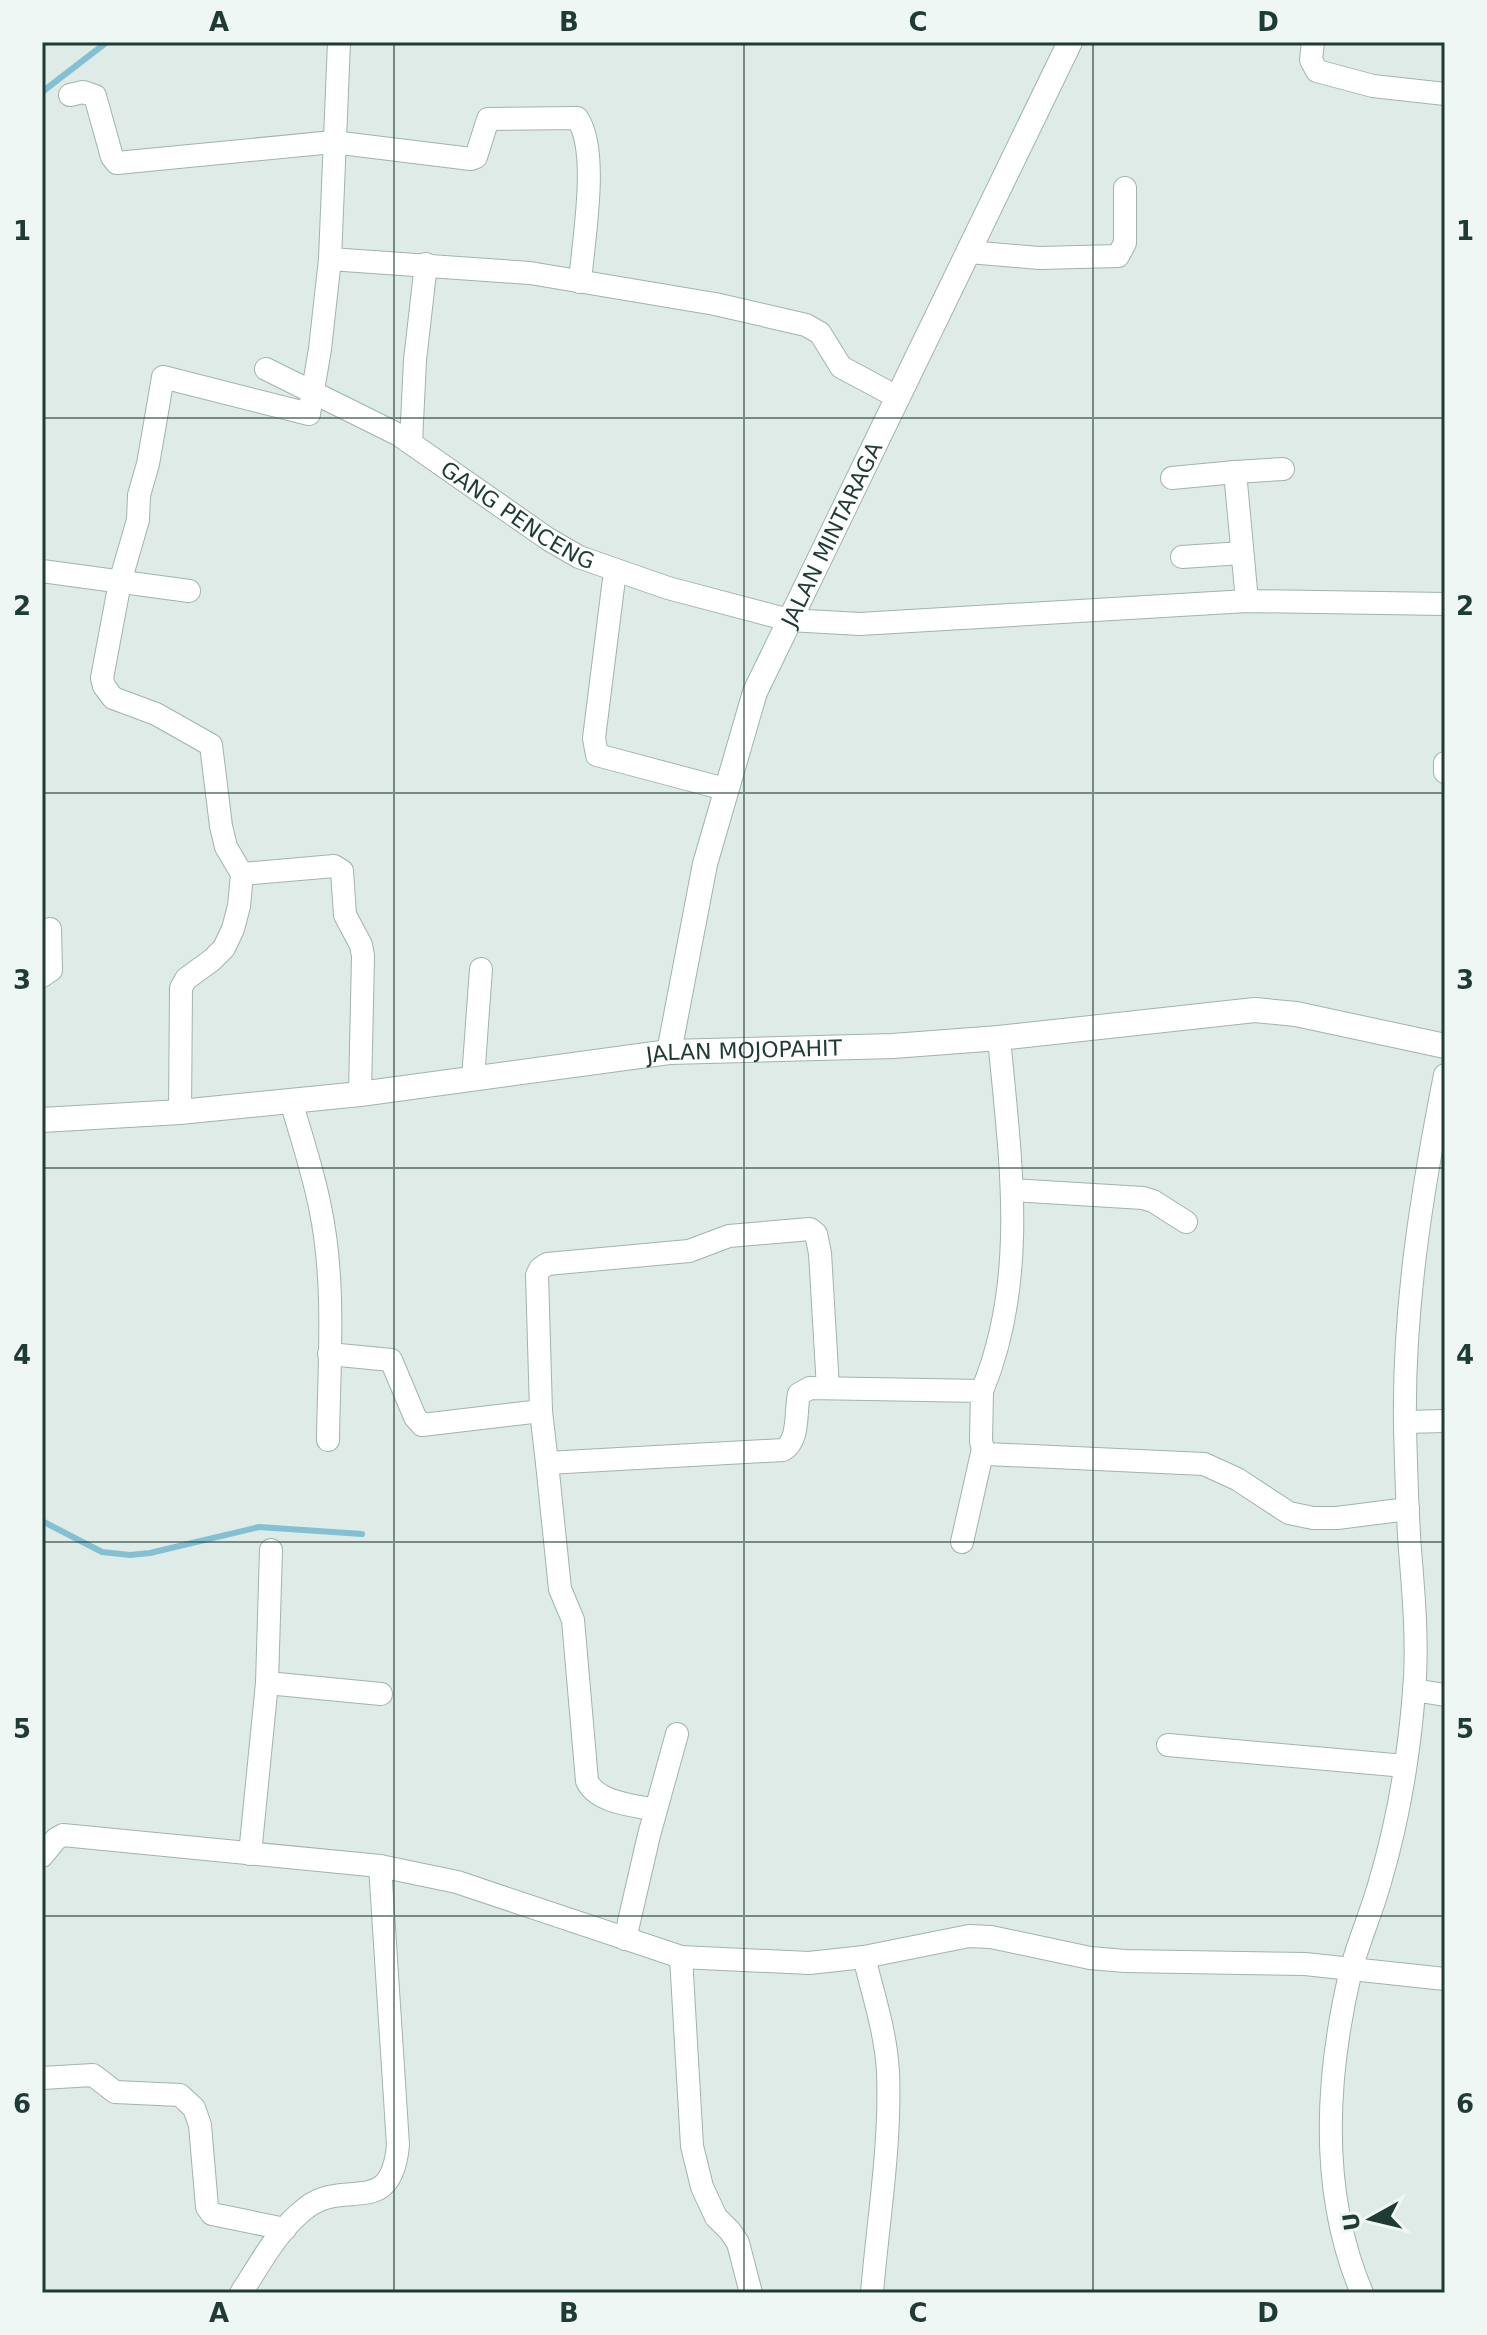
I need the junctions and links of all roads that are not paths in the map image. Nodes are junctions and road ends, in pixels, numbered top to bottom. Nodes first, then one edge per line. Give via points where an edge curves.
1 (339, 42) edge
2 (1070, 42) edge
3 (1313, 42) edge
4 (1445, 94) edge
5 (70, 95) dead end
6 (333, 142) junction
7 (1125, 188) dead end
8 (969, 252) junction
9 (330, 259) junction
10 (426, 264) junction
11 (580, 282) junction
12 (266, 369) dead end
13 (897, 397) junction
14 (411, 443) junction
15 (1283, 469) dead end
16 (1235, 472) junction
17 (1172, 478) dead end
18 (1242, 553) junction
19 (1182, 557) dead end
20 (42, 571) edge
21 (615, 571) junction
22 (120, 582) junction
23 (189, 591) dead end
24 (1247, 601) junction
25 (1445, 604) edge
26 (789, 620) junction
27 (1445, 763) edge
28 (1445, 772) edge
29 (725, 789) junction
30 (242, 874) junction
31 (50, 929) dead end
32 (481, 969) dead end
33 (42, 976) edge
34 (999, 1038) junction
35 (1445, 1046) edge
36 (669, 1052) junction
37 (1445, 1075) edge
38 (473, 1079) junction
39 (360, 1094) junction
40 (291, 1101) junction
41 (180, 1112) junction
42 (42, 1120) edge
43 (1012, 1190) junction
44 (1186, 1222) dead end
45 (329, 1354) junction
46 (828, 1388) junction
47 (982, 1391) junction
48 (541, 1411) junction
49 (1445, 1421) edge
50 (1405, 1422) junction
51 (328, 1440) dead end
52 (983, 1449) junction
53 (547, 1463) junction
54 (1408, 1509) junction
55 (962, 1542) dead end
56 (271, 1550) dead end
57 (267, 1683) junction
58 (1414, 1690) junction
59 (381, 1694) dead end
60 (1445, 1695) edge
61 (677, 1734) dead end
62 (1168, 1745) dead end
63 (1405, 1766) junction
64 (655, 1810) junction
65 (250, 1854) junction
66 (42, 1856) edge
67 (380, 1866) junction
68 (625, 1939) junction
69 (681, 1957) junction
70 (864, 1957) junction
71 (1352, 1968) junction
72 (1445, 1979) edge
73 (42, 2078) edge
74 (285, 2229) junction
75 (241, 2293) edge
76 (751, 2293) edge
77 (872, 2293) edge
78 (1362, 2293) edge

1 - 6 street
2 - 8 street, JALAN MINTARAGA
3 - 4 street via 1311,60 1317,71 1373,86
5 - 6 street via 95,96 117,163
6 - 9 street
6 - 11 street via 471,159 488,119 577,118 590,160
7 - 8 street via 1125,243 1118,256 1039,258
8 - 13 street, JALAN MINTARAGA
9 - 10 street
9 - 22 street via 309,414 163,377 138,520
10 - 11 street
10 - 14 street
11 - 13 street via 814,327 841,367
12 - 14 street, GANG PENCENG
13 - 26 street, JALAN MINTARAGA
14 - 21 street, GANG PENCENG via 548,539
15 - 16 street
16 - 17 street
16 - 18 street
18 - 19 street
18 - 24 street
20 - 22 street
21 - 26 street, GANG PENCENG
21 - 29 street via 594,744 597,755
22 - 23 street
22 - 30 street via 104,686 113,698 156,714 211,745 226,847
24 - 25 street, GANG PENCENG
24 - 26 street, GANG PENCENG via 876,623
26 - 29 street, JALAN MINTARAGA via 755,692
27 - 28 street
29 - 36 street, JALAN MINTARAGA
30 - 39 street via 334,866 342,871 345,915 363,956
30 - 41 street via 229,939 181,988
31 - 33 street via 51,970
32 - 38 street
34 - 35 street, JALAN MOJOPAHIT via 1255,1010
34 - 36 street, JALAN MOJOPAHIT
34 - 43 street
36 - 38 street, JALAN MOJOPAHIT
37 - 50 street via 1416,1236
38 - 39 street, JALAN MOJOPAHIT
39 - 40 street, JALAN MOJOPAHIT
40 - 41 street, JALAN MOJOPAHIT
40 - 45 street via 320,1208 329,1285
41 - 42 street, JALAN MOJOPAHIT
43 - 44 street via 1143,1198
43 - 47 street via 1010,1287 1000,1341
45 - 48 street via 391,1360 422,1425
45 - 51 street
46 - 47 street
46 - 48 street via 820,1253 816,1234 805,1229 729,1236 689,1251 547,1264 537,1275
46 - 53 street via 799,1394 794,1437 783,1450
47 - 52 street
48 - 53 street
49 - 50 street
50 - 54 street
52 - 54 street via 997,1456 1204,1464 1289,1513 1313,1518
52 - 55 street
53 - 64 street via 560,1589 573,1620 587,1781 600,1796
54 - 58 street
56 - 57 street
57 - 59 street
57 - 65 street
58 - 60 street
58 - 63 street
61 - 64 street
62 - 63 street
63 - 71 street via 1381,1880
64 - 68 street
65 - 66 street via 63,1835
65 - 67 street
67 - 68 street via 457,1882
67 - 74 street via 396,2165 384,2186 307,2206
68 - 69 street
69 - 70 street via 809,1963
69 - 76 street via 692,2146 716,2217 738,2243
70 - 71 street via 969,1936 1125,1961
70 - 77 street via 888,2070
71 - 72 street
71 - 78 street via 1332,2079 1331,2133 1346,2256
73 - 74 street via 93,2075 115,2092 180,2095 194,2108 200,2125 207,2207 212,2214
74 - 75 street

